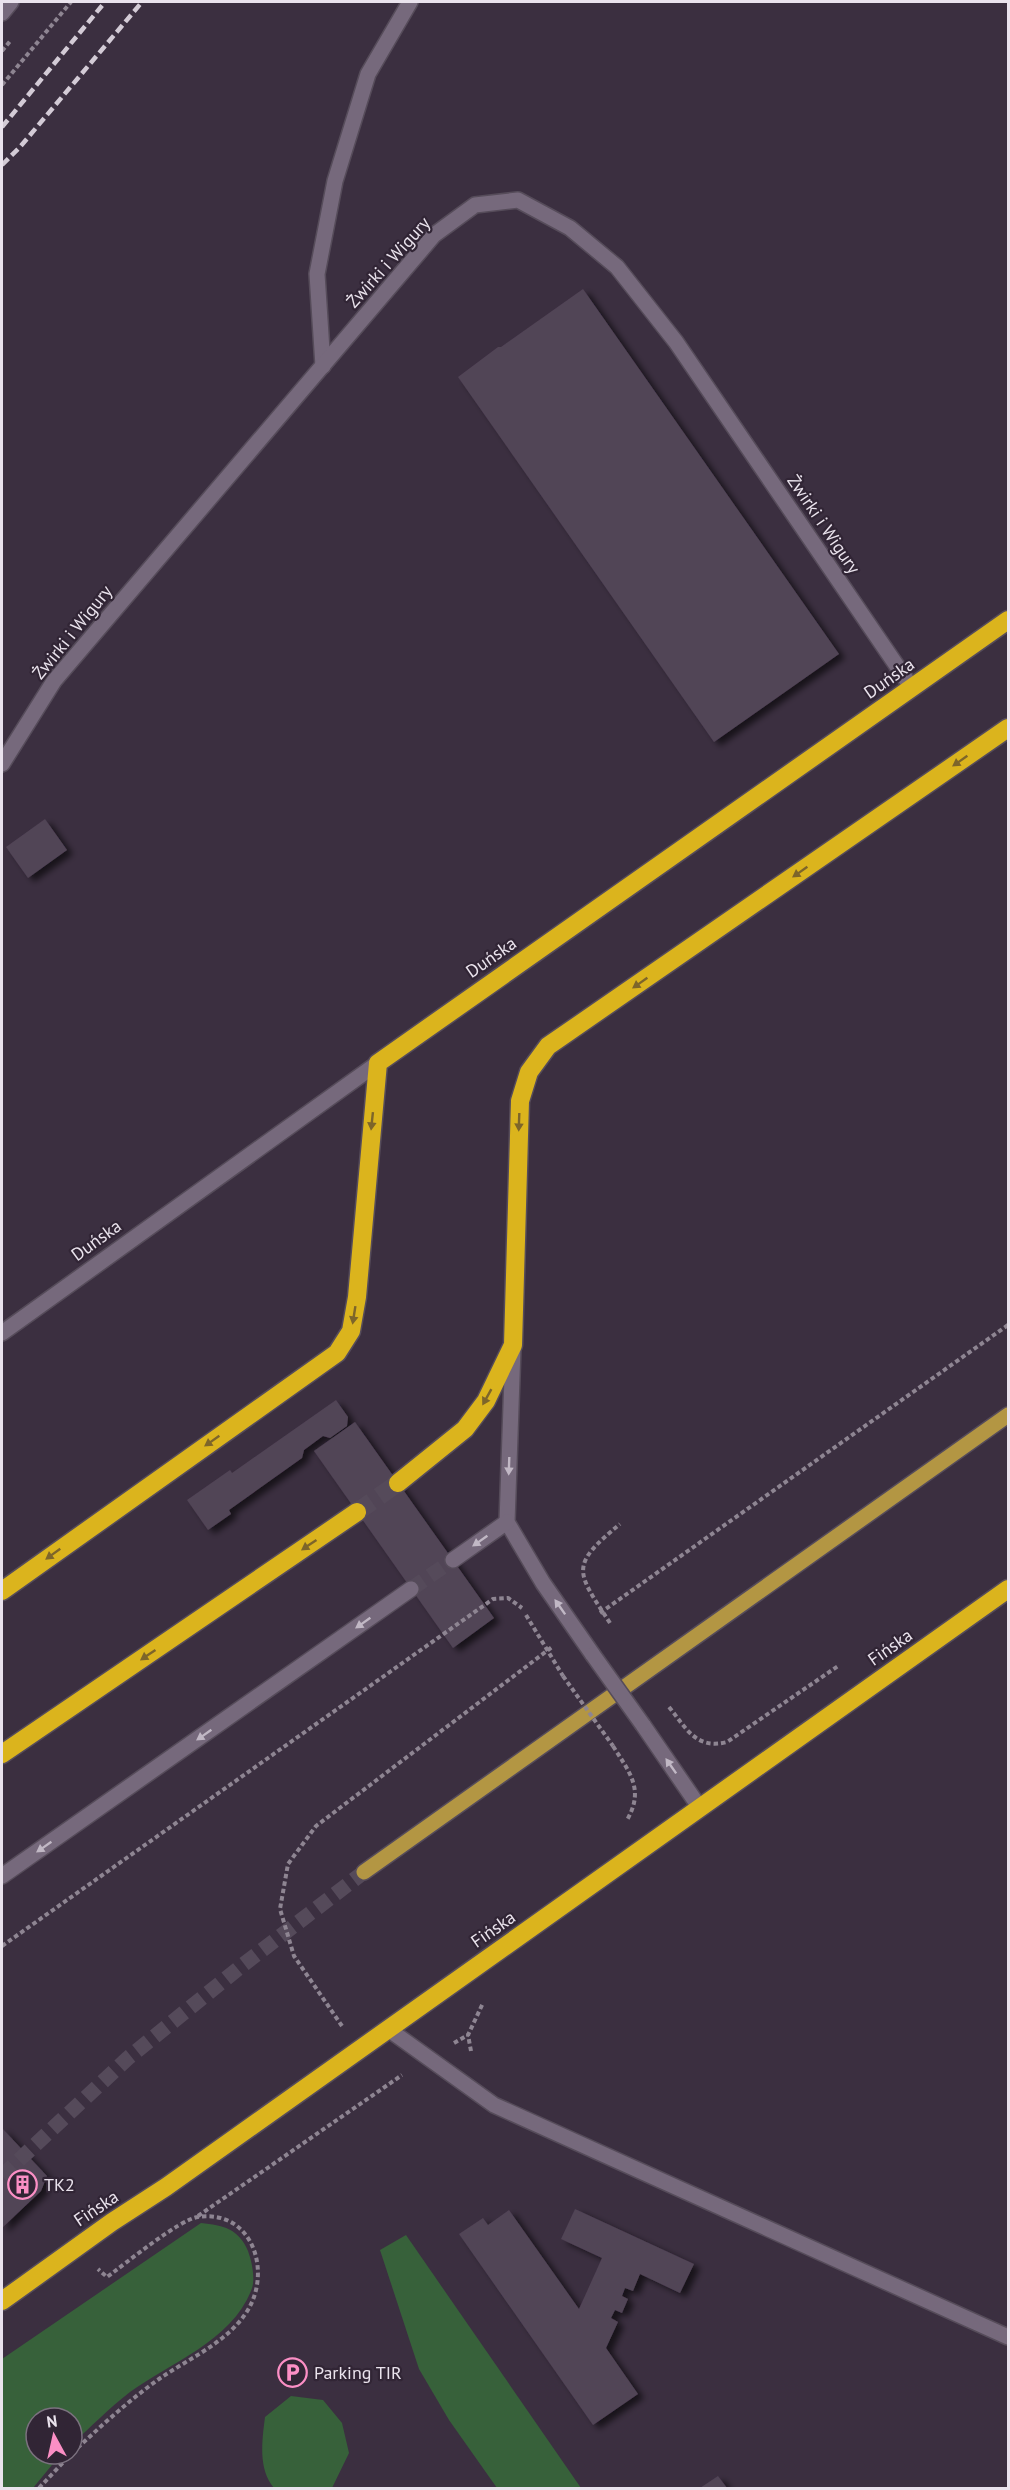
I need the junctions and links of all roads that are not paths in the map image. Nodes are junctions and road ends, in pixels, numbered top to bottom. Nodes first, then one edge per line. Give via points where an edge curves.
1 (11, 2) edge
2 (410, 2) edge
3 (2, 13) edge
4 (323, 366) junction
5 (1008, 620) edge
6 (912, 688) junction
7 (1008, 728) edge
8 (2, 764) edge
9 (378, 1063) junction
10 (2, 1333) edge
11 (513, 1345) junction
12 (1008, 1415) edge
13 (398, 1483) tunnel mouth
14 (357, 1512) tunnel mouth
15 (507, 1522) junction
16 (453, 1560) tunnel mouth
17 (411, 1589) tunnel mouth
18 (1008, 1589) edge
19 (2, 1591) edge
20 (2, 1754) edge
21 (700, 1808) junction
22 (364, 1872) tunnel mouth
23 (2, 1876) edge
24 (388, 2030) junction
25 (2, 2301) edge
26 (1008, 2337) edge

1 - 3 street
2 - 4 street via 368,74 335,181 317,274
4 - 6 street, Żwirki i Wigury via 434,235 475,205 518,200 570,228 617,267 676,342
4 - 8 street, Żwirki i Wigury via 54,681
5 - 6 highway, Duńska
6 - 9 highway, Duńska
7 -> 11 highway via 548,1046 529,1072 520,1101
9 - 10 street, Duńska
9 -> 19 highway via 357,1298 351,1331 337,1353
11 -> 13 highway via 486,1401 465,1429
11 -> 15 street
12 - 22 main road
14 -> 20 highway
15 -> 16 street
21 -> 15 street, bridge via 543,1583
17 -> 23 street
18 - 21 highway, Fińska
21 - 24 highway, Fińska
24 - 25 highway, Fińska
24 - 26 street via 494,2105

